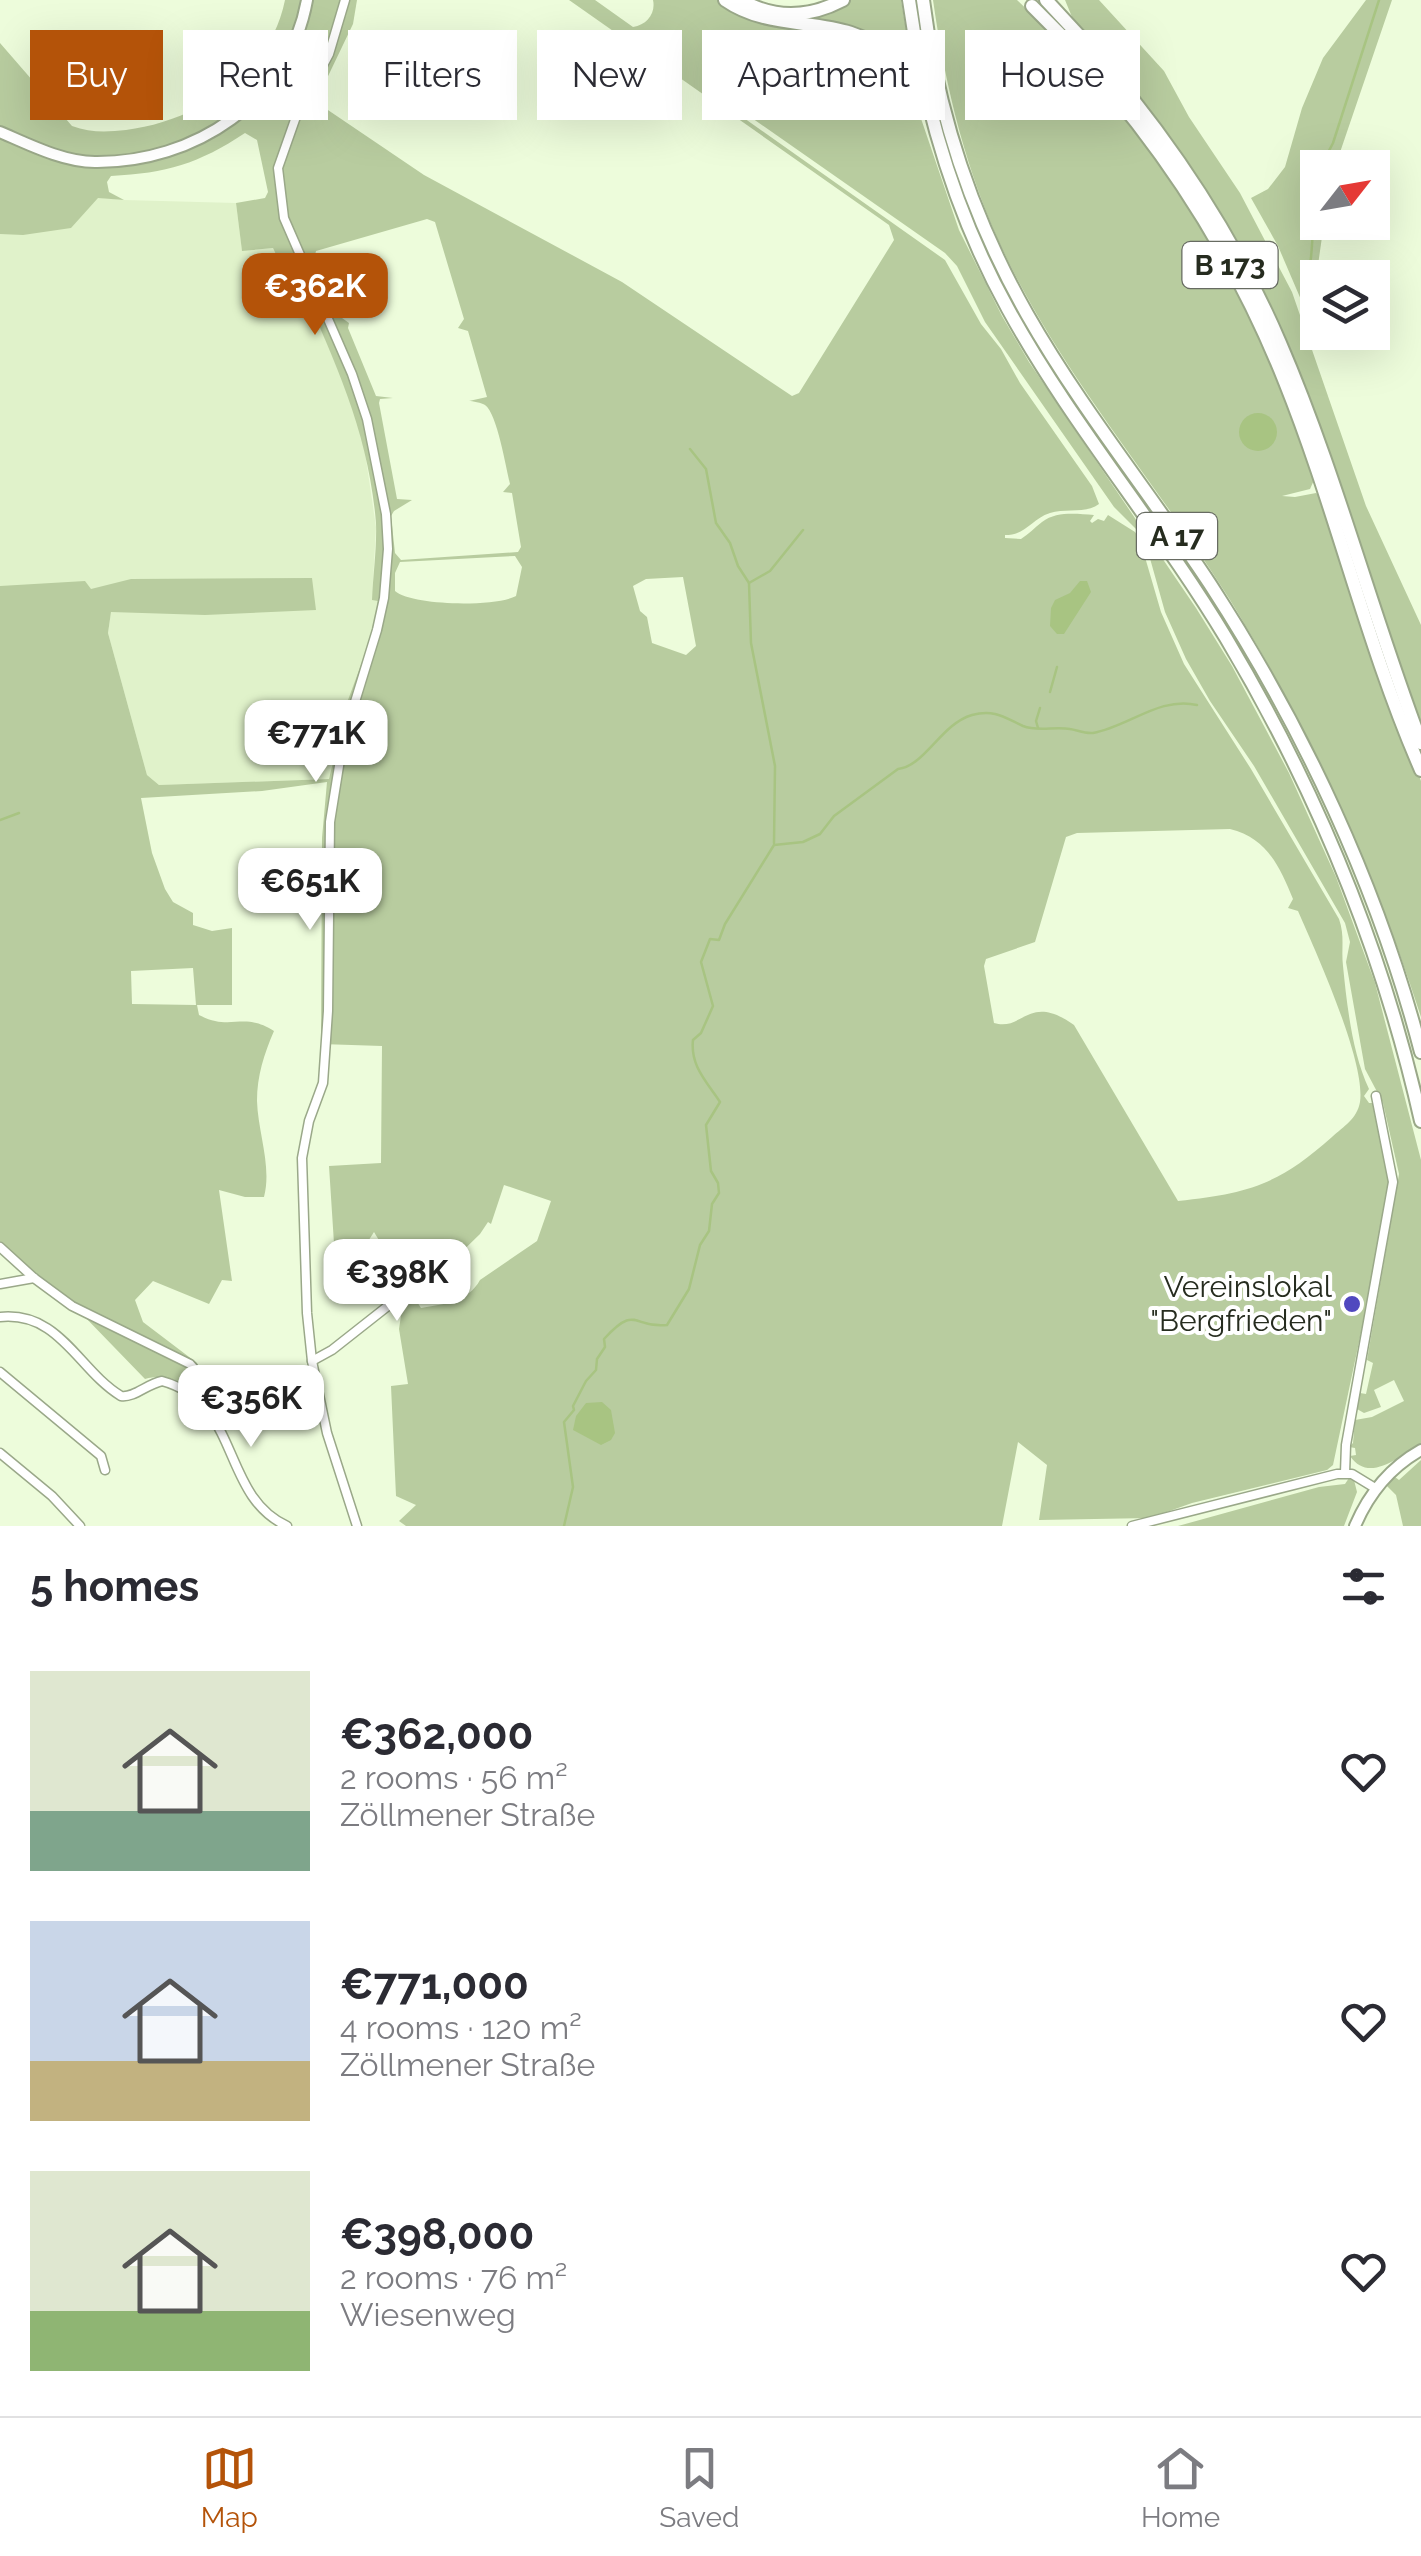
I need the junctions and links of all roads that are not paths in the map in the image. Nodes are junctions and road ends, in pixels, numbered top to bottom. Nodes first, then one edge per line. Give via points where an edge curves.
1 (307, 0) edge
2 (345, 0) edge
3 (725, 0) edge
4 (741, 0) edge
5 (843, 0) edge
6 (909, 0) edge
7 (923, 0) edge
8 (1046, 0) edge
9 (1061, 0) edge
10 (1033, 3) edge
11 (1068, 24) junction
12 (934, 126) junction
13 (0, 132) edge
14 (1421, 743) edge
15 (1421, 770) edge
16 (1421, 1052) edge
17 (1376, 1096) dead end
18 (1421, 1121) edge
19 (0, 1247) edge
20 (458, 1258) dead end
21 (34, 1278) junction
22 (0, 1284) edge
23 (0, 1317) edge
24 (312, 1361) junction
25 (0, 1372) edge
26 (198, 1400) junction
27 (1421, 1450) edge
28 (0, 1452) edge
29 (105, 1470) dead end
30 (1345, 1473) junction
31 (1375, 1488) junction
32 (78, 1525) edge
33 (287, 1526) edge
34 (356, 1526) edge
35 (1132, 1526) edge
36 (1355, 1526) edge

1 - 13 main road via 303,25 276,75 246,110 208,136 153,157 92,162
2 - 24 street via 329,54 278,168 284,218 364,408 388,549 380,619 346,724 330,822 324,1083 302,1158
3 - 12 highway via 757,18 838,29 872,42 902,72
4 - 5 highway via 771,13 798,14
6 - 12 highway, A 17
7 - 16 highway, A 17 via 948,127 992,246 1059,366 1210,585 1283,708 1358,867
8 - 10 highway
8 - 11 highway, B 173
9 - 11 highway
10 - 15 highway, B 173 via 1152,142 1246,295 1286,384
11 - 14 highway, B 173 via 1191,180 1266,313 1305,404
12 - 18 highway, A 17 via 972,234 1009,310 1205,604 1296,766 1371,948
17 - 30 street via 1393,1182
19 - 21 street
20 - 24 street via 438,1279 412,1287
21 - 22 street
21 - 26 street via 72,1306 190,1364 200,1380
23 - 26 street via 44,1324 122,1396 162,1381
24 - 34 street via 326,1433
25 - 29 street via 100,1456
26 - 33 street via 228,1442 250,1494
27 - 31 main road
28 - 32 street
30 - 31 street
30 - 35 street
31 - 36 main road

